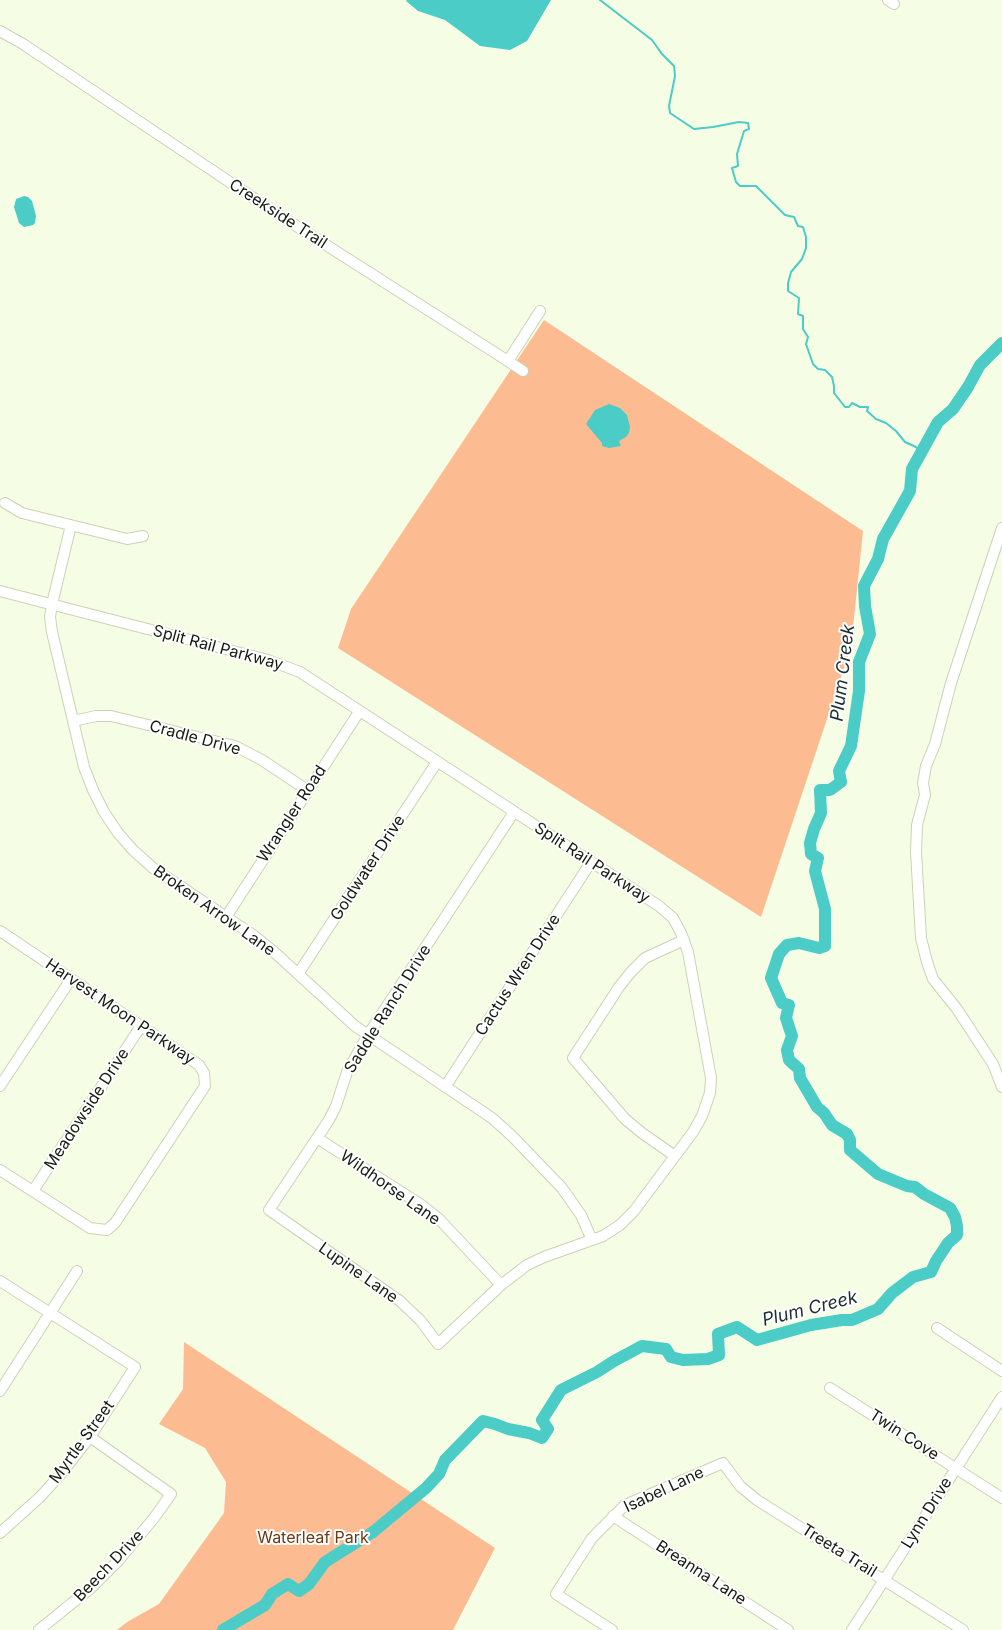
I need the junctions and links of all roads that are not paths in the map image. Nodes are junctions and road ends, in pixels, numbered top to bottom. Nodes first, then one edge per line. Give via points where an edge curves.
1 (1, 33) edge
2 (540, 311) dead end
3 (508, 361) junction
4 (523, 371) dead end
5 (5, 503) dead end
6 (71, 525) junction
7 (1002, 528) edge
8 (143, 536) dead end
9 (0, 591) edge
10 (52, 604) junction
11 (359, 712) junction
12 (73, 721) junction
13 (437, 762) junction
14 (307, 790) junction
15 (514, 812) junction
16 (591, 862) junction
17 (226, 917) junction
18 (0, 931) edge
19 (684, 940) junction
20 (298, 974) junction
21 (71, 979) junction
22 (141, 1026) junction
23 (368, 1036) junction
24 (0, 1086) edge
25 (445, 1087) junction
26 (1002, 1087) edge
27 (318, 1138) junction
28 (675, 1156) junction
29 (0, 1170) edge
30 (33, 1192) junction
31 (269, 1210) joint
32 (592, 1240) junction
33 (77, 1271) dead end
34 (0, 1281) edge
35 (501, 1285) junction
36 (50, 1313) junction
37 (937, 1328) dead end
38 (438, 1344) joint
39 (1002, 1371) edge
40 (830, 1388) dead end
41 (0, 1391) edge
42 (1002, 1397) edge
43 (90, 1437) junction
44 (723, 1463) joint
45 (955, 1468) junction
46 (1002, 1498) edge
47 (613, 1516) junction
48 (0, 1533) edge
49 (886, 1580) junction
50 (39, 1630) edge
51 (612, 1630) edge
52 (788, 1630) edge
53 (852, 1630) edge
54 (963, 1630) edge

1 - 3 street, Creekside Trail
2 - 3 street
3 - 4 street, Creekside Trail
5 - 6 street via 22,513
6 - 8 street via 126,539
6 - 10 street, Broken Arrow Lane
7 - 26 street via 926,766 916,852 921,938 933,979 994,1064
9 - 10 street, Split Rail Parkway
10 - 11 street, Split Rail Parkway via 286,666
10 - 12 street, Broken Arrow Lane via 52,632
11 - 13 street, Split Rail Parkway
11 - 14 street, Wrangler Road
12 - 14 street, Cradle Drive via 111,716 235,746
12 - 17 street, Broken Arrow Lane via 93,790 118,833 152,868
13 - 15 street, Split Rail Parkway
13 - 20 street, Goldwater Drive
14 - 17 street, Wrangler Road
15 - 16 street, Split Rail Parkway
15 - 23 street, Saddle Ranch Drive
16 - 19 street, Split Rail Parkway via 659,906 673,918
16 - 25 street, Cactus Wren Drive
17 - 20 street, Broken Arrow Lane via 253,935
18 - 21 street, Harvest Moon Parkway
19 - 28 street, Split Rail Parkway via 711,1078 710,1094 702,1116
19 - 28 street via 645,958 631,972 572,1058 625,1120
20 - 23 street, Broken Arrow Lane
21 - 22 street, Harvest Moon Parkway
21 - 24 street
22 - 30 street, Meadowside Drive
22 - 30 street, Harvest Moon Parkway via 199,1065 204,1072 204,1086 194,1102 115,1223 106,1230 90,1228
23 - 25 street, Broken Arrow Lane
23 - 27 street, Saddle Ranch Drive via 347,1072 336,1106
25 - 32 street, Broken Arrow Lane via 492,1118 513,1137 562,1188
27 - 31 street, Saddle Ranch Drive
27 - 35 street, Wildhorse Lane via 439,1219
28 - 32 street, Split Rail Parkway via 634,1211 620,1225
29 - 30 street, Harvest Moon Parkway
31 - 38 street, Lupine Lane via 400,1301
32 - 35 street, Split Rail Parkway via 544,1257
33 - 36 street
34 - 36 street
35 - 38 street, Split Rail Parkway
36 - 41 street
36 - 43 street, Myrtle Street via 134,1367
37 - 39 street
40 - 45 street, Twin Cove
42 - 45 street, Lynn Drive
43 - 48 street, Myrtle Street via 40,1497
43 - 50 street, Beech Drive via 171,1494 118,1561
44 - 47 street, Isabel Lane via 625,1505
44 - 49 street, Treeta Trail via 740,1486 757,1500
45 - 46 street, Twin Cove
45 - 49 street, Lynn Drive
47 - 51 street, Isabel Lane via 592,1538 556,1594
47 - 52 street, Breanna Lane
49 - 53 street, Lynn Drive
49 - 54 street, Treeta Trail

